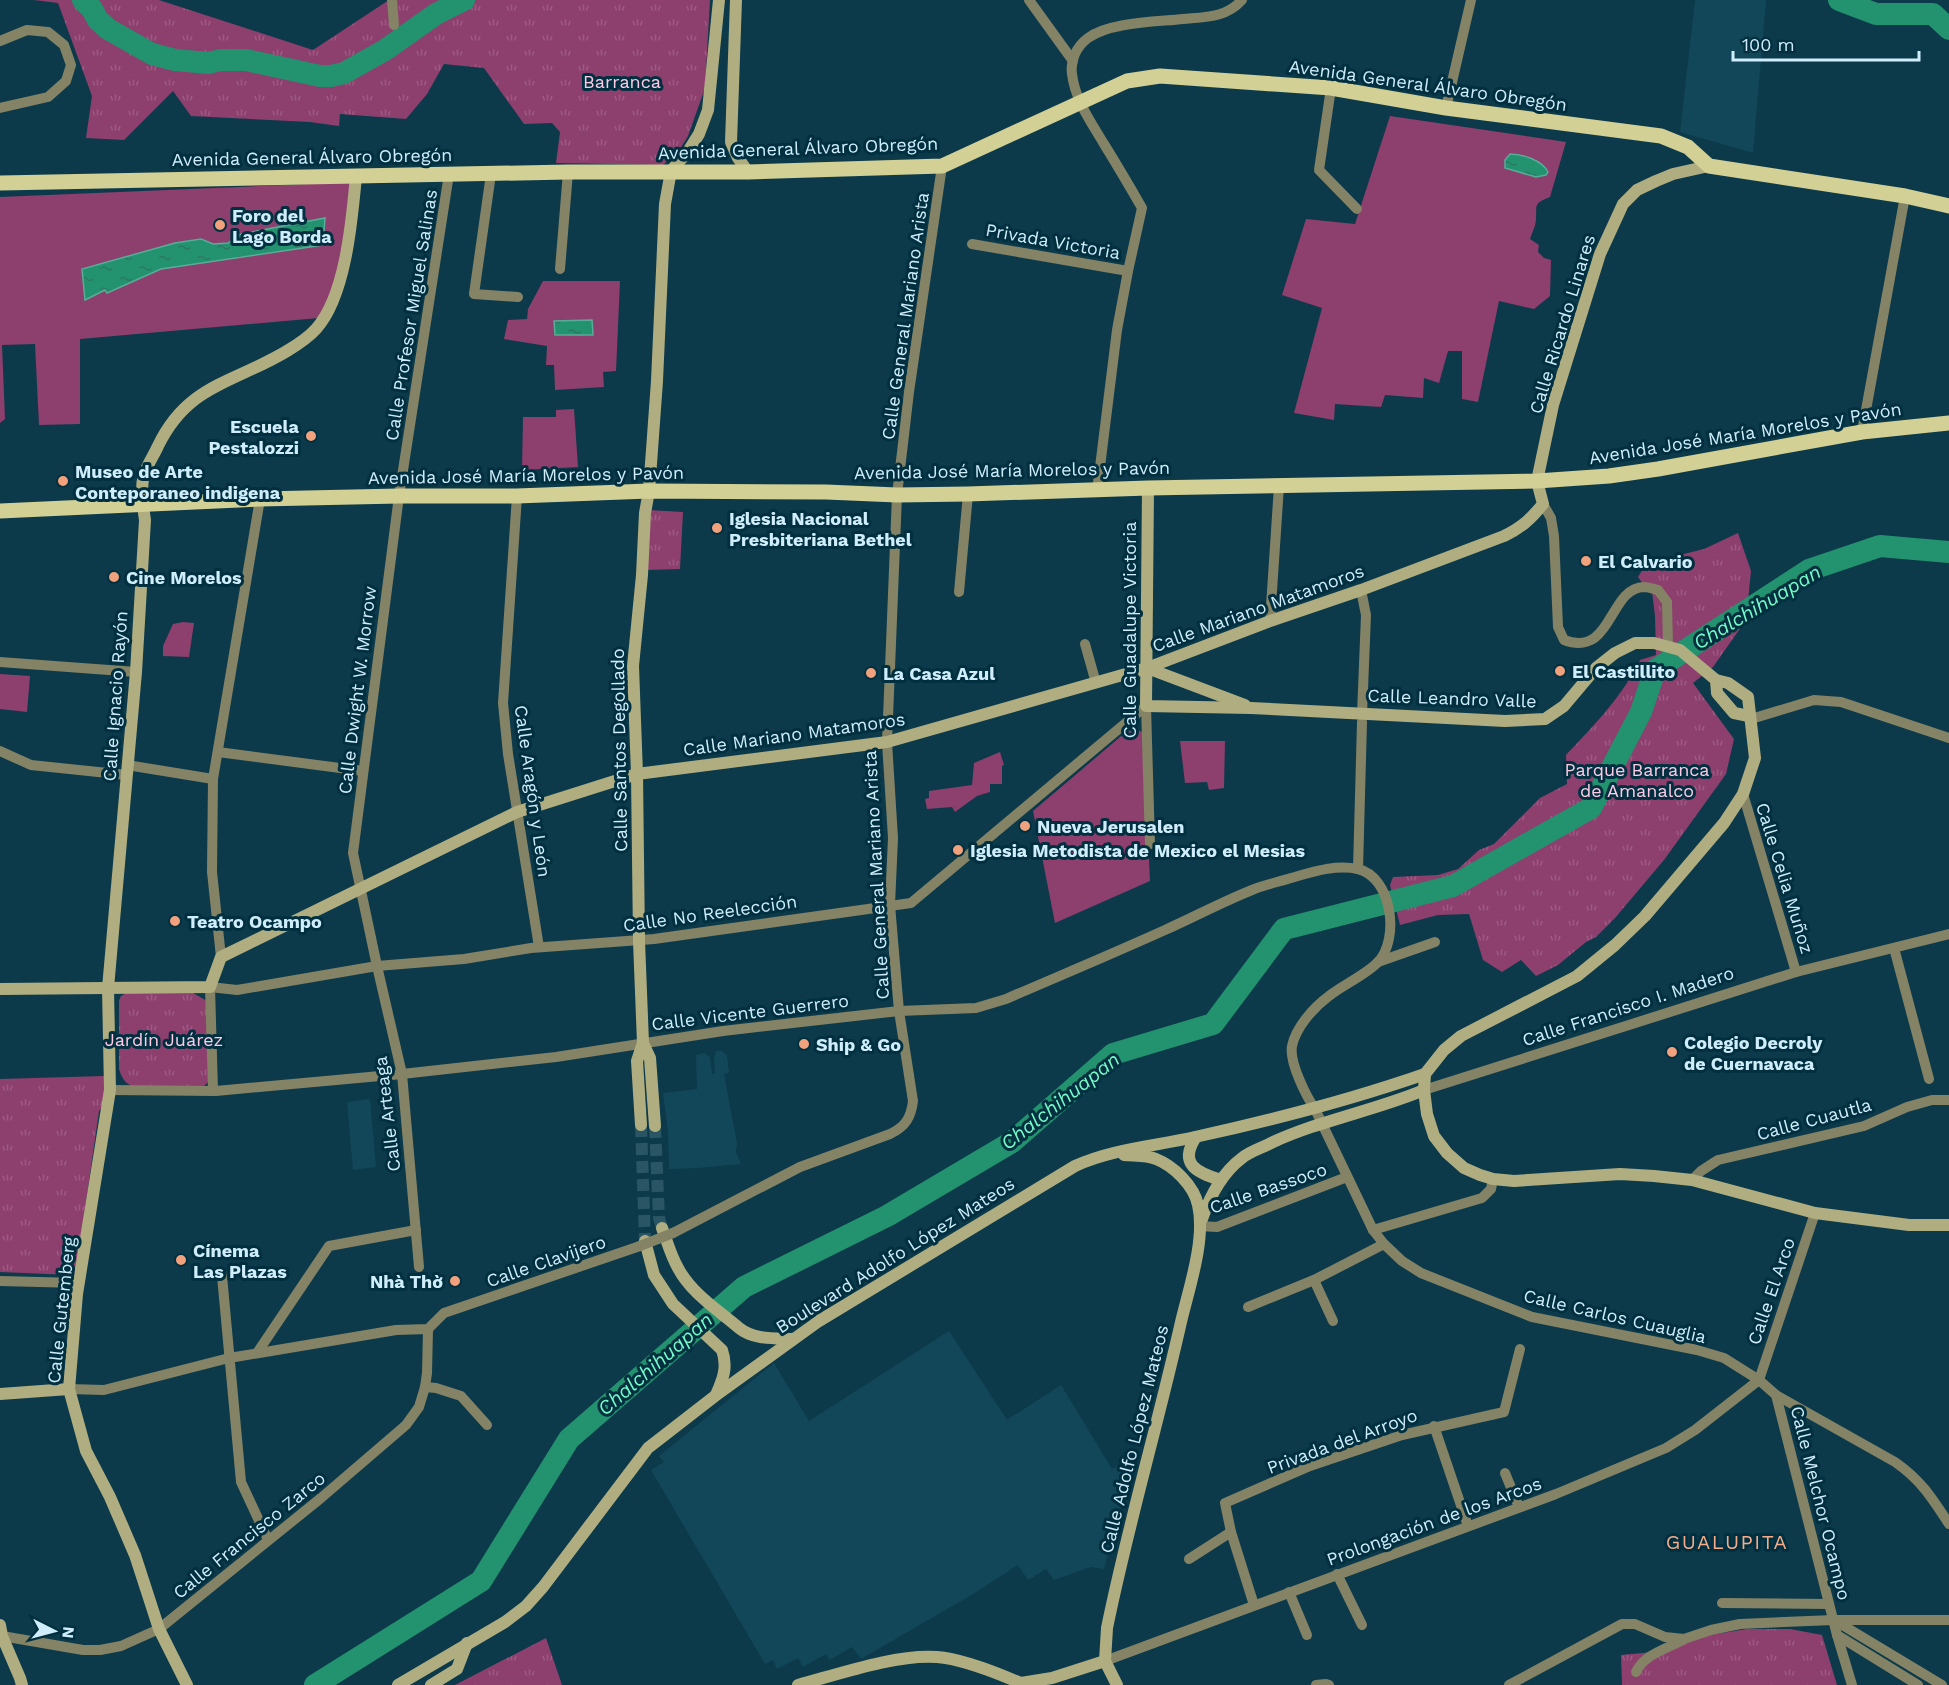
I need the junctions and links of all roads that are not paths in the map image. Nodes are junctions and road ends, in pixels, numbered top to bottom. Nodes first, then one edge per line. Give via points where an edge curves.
1 (392, 0) edge
2 (719, 0) edge
3 (736, 0) edge
4 (1029, 0) edge
5 (1242, 0) edge
6 (1471, 0) edge
7 (394, 25) dead end
8 (0, 40) edge
9 (1072, 61) junction
10 (1331, 88) junction
11 (1079, 102) junction
12 (0, 108) edge
13 (1446, 108) junction
14 (942, 166) junction
15 (1709, 166) junction
16 (670, 171) junction
17 (568, 172) junction
18 (748, 172) junction
19 (449, 174) junction
20 (491, 174) junction
21 (356, 176) junction
22 (0, 183) edge
23 (1905, 196) junction
24 (1949, 206) edge
25 (1357, 209) dead end
26 (972, 244) dead end
27 (560, 269) dead end
28 (1128, 271) junction
29 (518, 297) dead end
30 (1949, 423) edge
31 (1862, 432) junction
32 (1537, 481) junction
33 (1279, 486) junction
34 (1148, 488) junction
35 (649, 491) junction
36 (1097, 491) junction
37 (968, 494) junction
38 (897, 495) junction
39 (399, 496) junction
40 (518, 496) junction
41 (260, 499) junction
42 (1543, 504) junction
43 (143, 506) junction
44 (0, 512) edge
45 (1361, 590) junction
46 (959, 592) dead end
47 (1270, 621) junction
48 (1085, 644) dead end
49 (1674, 648) junction
50 (0, 662) edge
51 (1147, 668) junction
52 (136, 672) junction
53 (1714, 679) junction
54 (1096, 683) junction
55 (1146, 706) junction
56 (1251, 708) junction
57 (1750, 717) junction
58 (1362, 718) junction
59 (1949, 738) edge
60 (887, 742) junction
61 (0, 751) edge
62 (218, 752) junction
63 (127, 770) junction
64 (363, 771) junction
65 (637, 774) junction
66 (213, 779) junction
67 (1743, 794) junction
68 (517, 812) junction
69 (1150, 844) dead end
70 (1358, 869) junction
71 (1369, 874) joint
72 (360, 889) junction
73 (890, 905) junction
74 (1949, 934) edge
75 (639, 941) junction
76 (1435, 942) dead end
77 (539, 947) junction
78 (1894, 948) junction
79 (221, 957) junction
80 (1378, 962) junction
81 (377, 966) junction
82 (1796, 972) junction
83 (210, 987) junction
84 (108, 988) junction
85 (0, 989) edge
86 (899, 1011) junction
87 (643, 1043) junction
88 (402, 1074) junction
89 (1425, 1074) junction
90 (1929, 1079) dead end
91 (110, 1090) junction
92 (1424, 1090) junction
93 (213, 1091) junction
94 (1949, 1100) edge
95 (1315, 1109) junction
96 (1321, 1123) junction
97 (641, 1125) tunnel mouth
98 (655, 1126) tunnel mouth
99 (1196, 1137) junction
100 (1111, 1154) junction
101 (1347, 1177) junction
102 (1493, 1179) junction
103 (1221, 1180) junction
104 (1692, 1180) junction
105 (1815, 1214) junction
106 (1949, 1225) edge
107 (1200, 1226) junction
108 (416, 1230) junction
109 (667, 1230) junction
110 (1373, 1230) junction
111 (643, 1243) junction
112 (1384, 1244) junction
113 (419, 1267) dead end
114 (222, 1276) dead end
115 (1314, 1280) junction
116 (0, 1281) edge
117 (79, 1282) junction
118 (1248, 1307) dead end
119 (1333, 1321) dead end
120 (428, 1329) junction
121 (793, 1339) junction
122 (1520, 1349) dead end
123 (257, 1353) junction
124 (229, 1358) junction
125 (1759, 1380) junction
126 (425, 1387) junction
127 (69, 1389) junction
128 (0, 1394) edge
129 (1776, 1395) junction
130 (715, 1396) junction
131 (487, 1425) dead end
132 (1434, 1426) junction
133 (1505, 1473) dead end
134 (1519, 1508) junction
135 (1949, 1524) edge
136 (1468, 1526) junction
137 (1232, 1532) junction
138 (268, 1540) junction
139 (1189, 1559) dead end
140 (1337, 1574) junction
141 (1289, 1592) junction
142 (1722, 1603) dead end
143 (1829, 1604) junction
144 (1254, 1605) junction
145 (1833, 1620) junction
146 (1949, 1620) edge
147 (1362, 1625) dead end
148 (159, 1629) junction
149 (1, 1633) edge
150 (1307, 1635) dead end
151 (1837, 1635) junction
152 (1684, 1639) junction
153 (467, 1644) junction
154 (1105, 1661) junction
155 (1636, 1672) dead end
156 (1023, 1684) edge
157 (22, 1685) edge
158 (187, 1685) edge
159 (398, 1685) edge
160 (431, 1685) edge
161 (798, 1685) edge
162 (1117, 1685) edge
163 (1316, 1685) edge
164 (1329, 1685) edge
165 (1509, 1685) edge
166 (1852, 1685) edge
167 (1918, 1685) edge
168 (1942, 1685) edge

1 - 7 street
2 - 16 street via 708,110 689,150
3 - 18 street via 731,142
4 - 9 street
5 - 9 street via 1234,9 1215,16 1149,22 1099,32 1079,46
6 - 13 street
8 - 12 street via 27,30 48,32 64,45 70,65 66,81 48,97
9 - 11 street
10 - 11 main road, Avenida General Álvaro Obregón via 1160,76 1127,81
10 - 13 main road, Avenida General Álvaro Obregón
10 - 25 street via 1319,170
11 - 14 main road, Avenida General Álvaro Obregón
11 - 28 street via 1142,208
13 - 15 main road, Avenida General Álvaro Obregón via 1661,136 1688,147
14 - 18 main road, Avenida General Álvaro Obregón
14 - 38 street, Calle General Mariano Arista
15 - 23 main road
15 - 32 street, Calle Ricardo Linares via 1656,181 1637,190 1623,204 1597,264 1553,405
16 - 17 main road, Avenida General Álvaro Obregón
16 - 18 main road, Avenida General Álvaro Obregón
16 - 35 street, Calle Santos Degollado
17 - 20 main road, Avenida General Álvaro Obregón
17 - 27 street
19 - 20 main road, Avenida General Álvaro Obregón
19 - 21 main road, Avenida General Álvaro Obregón
19 - 39 street, Calle Profesor Miguel Salinas
20 - 29 street via 474,294
21 - 22 main road, Avenida General Álvaro Obregón
21 - 43 street, Calle Ignacio Rayón via 343,266 332,305 317,329 271,360 199,395 182,410 160,441 144,475
23 - 24 main road
23 - 31 street
26 - 28 street, Privada Victoria
28 - 36 street
30 - 31 main road, Avenida José María Morelos y Pavón
31 - 32 main road, Avenida José María Morelos y Pavón via 1658,469
32 - 33 main road, Avenida José María Morelos y Pavón
32 - 42 street
33 - 34 main road, Avenida José María Morelos y Pavón
33 - 47 street
34 - 36 main road, Avenida José María Morelos y Pavón
34 - 51 street, Calle Guadalupe Victoria
35 - 38 main road, Avenida José María Morelos y Pavón
35 - 40 main road, Avenida José María Morelos y Pavón
35 - 65 street, Calle Santos Degollado via 633,666
36 - 37 main road, Avenida José María Morelos y Pavón
37 - 38 main road, Avenida José María Morelos y Pavón
37 - 46 street
38 - 60 street, Calle General Mariano Arista
39 - 40 main road, Avenida José María Morelos y Pavón
39 - 41 main road, Avenida José María Morelos y Pavón
39 - 64 street, Calle Dwight W. Morrow
40 - 68 street, Calle Aragón y León via 503,703
41 - 43 main road, Avenida José María Morelos y Pavón
41 - 62 street
42 - 45 street, Calle Mariano Matamoros via 1520,528 1504,536
42 - 49 street via 1551,518 1554,536 1558,627 1564,640 1587,643 1598,636 1620,603 1631,591 1642,587 1658,590 1667,602
43 - 44 main road, Avenida José María Morelos y Pavón
43 - 52 street, Calle Ignacio Rayón
45 - 47 street, Calle Mariano Matamoros
45 - 58 street via 1365,615
47 - 51 street, Calle Mariano Matamoros
48 - 54 street
49 - 53 street
49 - 58 street, Calle Leandro Valle via 1654,642 1635,643 1615,653 1596,668 1564,706 1545,719
50 - 52 street
51 - 54 street, Calle Mariano Matamoros
51 - 55 street, Calle Guadalupe Victoria
51 - 56 street
52 - 63 street, Calle Ignacio Rayón
53 - 57 street via 1717,693 1734,712
53 - 57 street via 1728,683 1748,698
54 - 60 street, Calle Mariano Matamoros
55 - 56 street, Calle Leandro Valle
55 - 69 street, Calle Guadalupe Victoria
55 - 73 street, Calle No Reelección via 911,903
56 - 58 street, Calle Leandro Valle
57 - 59 street via 1814,700 1841,702
57 - 67 street via 1755,758
58 - 70 street
60 - 65 street, Calle Mariano Matamoros
60 - 73 street, Calle General Mariano Arista via 893,838
61 - 63 street via 31,765
62 - 64 street
62 - 66 street
63 - 66 street
63 - 84 street, Calle Ignacio Rayón
64 - 72 street, Calle Dwight W. Morrow via 353,853
65 - 68 street, Calle Mariano Matamoros
65 - 75 street, Calle Santos Degollado
66 - 79 street via 212,872
67 - 82 street, Calle Celia Muñoz
67 - 89 street via 1724,823 1645,916 1615,945 1576,976 1461,1036
68 - 72 street, Calle Mariano Matamoros
68 - 77 street, Calle Aragón y León
70 - 71 street, Calle Vicente Guerrero
70 - 86 street, Calle Vicente Guerrero via 1317,870 1253,890 1006,999 976,1008
71 - 80 street, Calle Carlos Cuauglia via 1384,893 1390,911 1389,938
72 - 79 street, Calle Mariano Matamoros
72 - 81 street, Calle Arteaga
73 - 75 street, Calle No Reelección
73 - 86 street, Calle General Mariano Arista
74 - 78 street, Calle Francisco I. Madero
75 - 77 street, Calle No Reelección
75 - 87 street, Calle Santos Degollado
76 - 80 street
77 - 81 street, Calle No Reelección via 464,959
78 - 82 street, Calle Francisco I. Madero
78 - 90 street
79 - 83 street
80 - 95 street, Calle Carlos Cuauglia via 1314,1008 1298,1033 1292,1047 1293,1060
81 - 83 street, Calle No Reelección via 237,990
81 - 88 street, Calle Arteaga
82 - 92 street, Calle Francisco I. Madero
83 - 84 street
83 - 93 street
84 - 85 street
84 - 91 street, Calle Gutemberg
86 - 87 street, Calle Vicente Guerrero
86 - 109 street, Calle Clavijero via 913,1101 902,1128 800,1167
87 - 88 street, Calle Vicente Guerrero
87 - 97 street, Calle Santos Degollado via 637,1061
87 - 98 street, Calle Santos Degollado via 650,1058
88 - 93 street, Calle Vicente Guerrero
88 - 108 street, Calle Arteaga
89 - 92 street
89 - 95 street
91 - 93 street, Calle Vicente Guerrero
91 - 117 street, Calle Gutemberg
92 - 96 street, Calle Francisco I. Madero
92 - 102 street via 1434,1136 1447,1153 1464,1168
94 - 104 street, Calle Cuautla via 1932,1100 1864,1126 1718,1160
95 - 96 street, Calle Carlos Cuauglia
95 - 99 street, Boulevard Adolfo López Mateos
96 - 101 street, Calle Carlos Cuauglia
96 - 103 street, Calle Adolfo López Mateos via 1243,1156
99 - 100 street, Boulevard Adolfo López Mateos
99 - 103 street via 1188,1155 1191,1165 1198,1173
100 - 107 street, Calle Adolfo López Mateos via 1156,1159 1182,1178 1198,1203
100 - 121 street, Boulevard Adolfo López Mateos via 1075,1166
101 - 107 street, Calle Bassoco via 1217,1227
101 - 110 street, Calle Carlos Cuauglia
102 - 104 street via 1620,1174
102 - 110 street via 1491,1189 1482,1198
103 - 107 street, Calle Adolfo López Mateos via 1208,1201
104 - 105 street
105 - 106 street via 1909,1225
105 - 125 street, Calle El Arco
107 - 154 street, Calle Adolfo López Mateos via 1171,1367 1107,1628
108 - 113 street, Calle Arteaga
108 - 123 street via 329,1246
109 - 111 street, Calle Clavijero, bridge
109 - 121 street via 677,1268 694,1290 746,1334
110 - 112 street, Calle Carlos Cuauglia
111 - 120 street, Calle Clavijero via 444,1313
111 - 130 street via 654,1275 673,1304 722,1350 726,1368
112 - 115 street
112 - 125 street, Calle Carlos Cuauglia via 1421,1273 1532,1317 1697,1350 1724,1358
114 - 124 street
115 - 118 street
115 - 119 street
116 - 117 street
117 - 127 street, Calle Gutemberg
120 - 123 street via 396,1330
120 - 126 street, Calle Francisco Zarco
121 - 130 street, Boulevard Adolfo López Mateos
122 - 132 street, Privada del Arroyo via 1504,1412
123 - 124 street
124 - 127 street via 104,1390
124 - 138 street via 241,1482
125 - 129 street, Calle Carlos Cuauglia
125 - 134 street, Prolongación de los Arcos via 1665,1448
126 - 131 street via 461,1396
126 - 138 street, Calle Francisco Zarco via 419,1407 405,1425
127 - 128 street
127 - 148 street, Calle Gutemberg via 86,1451 135,1556
129 - 135 street, Calle Carlos Cuauglia via 1913,1474
129 - 143 street, Calle Melchor Ocampo
130 - 153 street, Boulevard Adolfo López Mateos via 648,1448 526,1606
132 - 136 street, Privada del Arroyo
132 - 137 street, Privada del Arroyo via 1310,1466 1225,1503
133 - 134 street
134 - 136 street, Prolongación de los Arcos
136 - 140 street, Prolongación de los Arcos
137 - 139 street
137 - 144 street, Privada del Arroyo
138 - 148 street, Calle Francisco Zarco
140 - 141 street, Prolongación de los Arcos
140 - 147 street
141 - 144 street, Prolongación de los Arcos
141 - 150 street
142 - 143 street
143 - 145 street, Calle Melchor Ocampo
144 - 154 street, Prolongación de los Arcos
145 - 146 street, Calle Melchor Ocampo
145 - 151 street, Calle Melchor Ocampo
145 - 152 street via 1740,1624
145 - 168 street, Calle Melchor Ocampo
148 - 149 street, Calle Francisco Zarco via 121,1647 100,1650
148 - 158 street, Calle Gutemberg
149 - 157 street
151 - 166 street, Calle Melchor Ocampo
151 - 167 street
152 - 155 street via 1651,1655
152 - 165 street via 1635,1624 1622,1624
153 - 159 street, Boulevard Adolfo López Mateos
153 - 160 street via 457,1669
154 - 156 street
154 - 162 street
156 - 161 street via 971,1665 924,1657 904,1658
163 - 164 street

